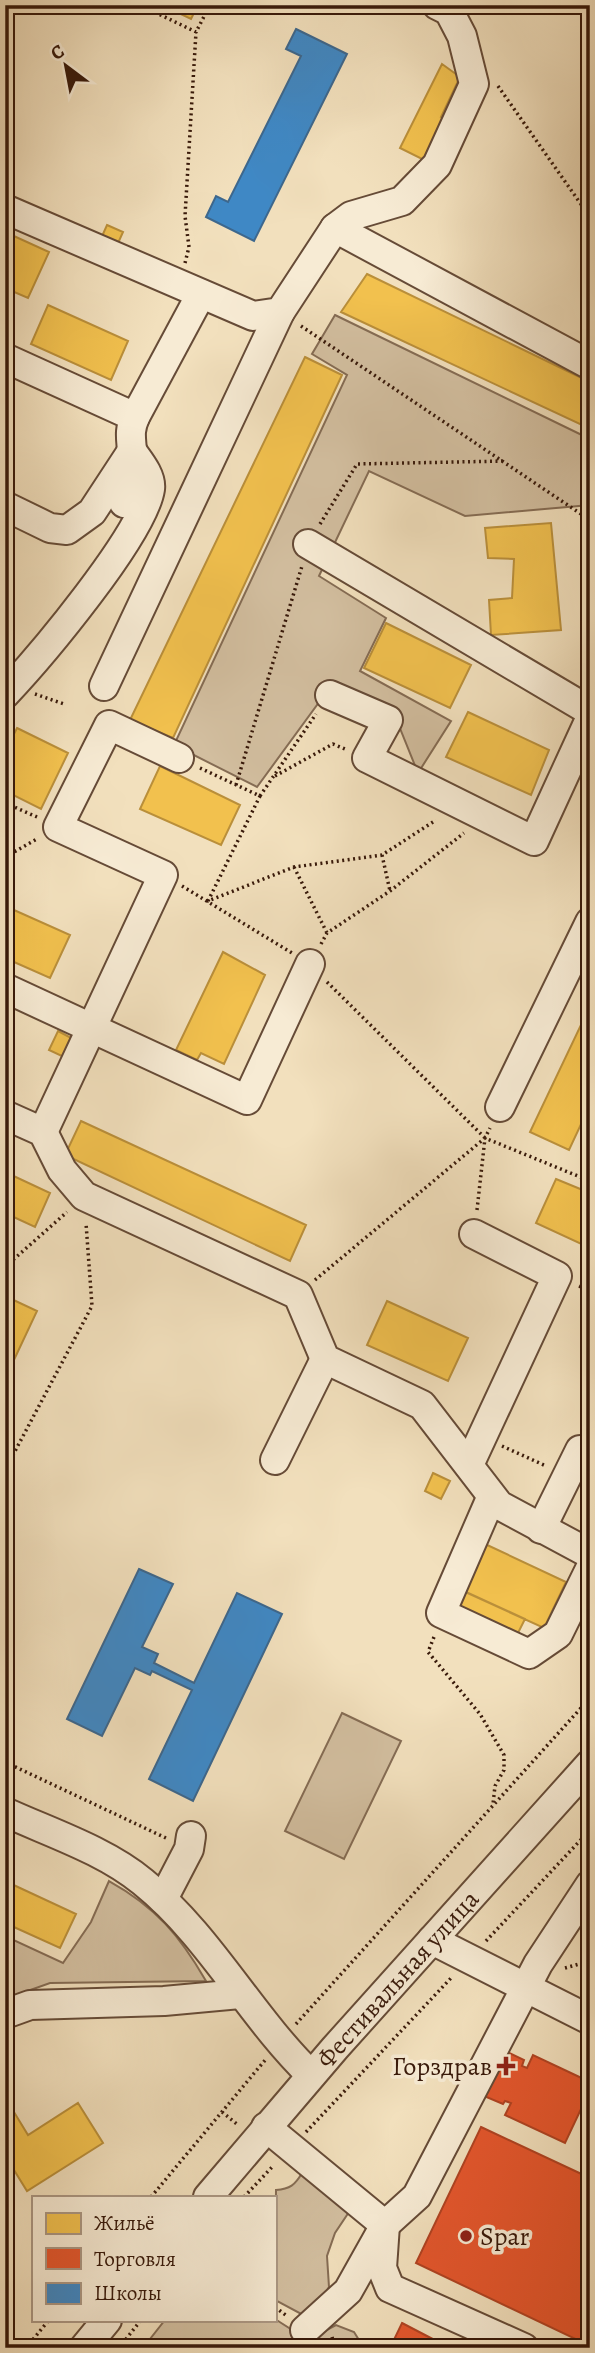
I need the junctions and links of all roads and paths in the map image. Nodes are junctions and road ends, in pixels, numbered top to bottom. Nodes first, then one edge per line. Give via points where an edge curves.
1 (140, 5) edge
2 (210, 5) edge
3 (446, 7) edge
4 (196, 32) junction
5 (494, 81) dead end
6 (5, 209) edge
7 (590, 217) edge
8 (334, 228) junction
9 (190, 289) junction
10 (280, 312) junction
11 (5, 358) edge
12 (590, 365) edge
13 (135, 417) junction
14 (132, 451) junction
15 (124, 503) dead end
16 (5, 506) edge
17 (590, 520) edge
18 (308, 544) dead end
19 (104, 686) dead end
20 (5, 694) edge
21 (330, 695) joint
22 (590, 711) edge
23 (590, 719) edge
24 (179, 758) joint
25 (367, 758) junction
26 (273, 777) junction
27 (260, 796) junction
28 (5, 803) edge
29 (485, 817) junction
30 (438, 819) dead end
31 (58, 827) junction
32 (382, 855) junction
33 (5, 857) edge
34 (294, 867) junction
35 (163, 875) junction
36 (390, 891) junction
37 (208, 901) junction
38 (590, 922) edge
39 (327, 933) junction
40 (310, 964) junction
41 (5, 988) edge
42 (93, 1028) junction
43 (5, 1115) edge
44 (495, 1118) joint
45 (43, 1132) junction
46 (485, 1138) junction
47 (590, 1181) edge
48 (84, 1196) junction
49 (474, 1234) joint
50 (5, 1267) edge
51 (298, 1295) junction
52 (326, 1359) junction
53 (580, 1450) dead end
54 (275, 1460) dead end
55 (469, 1465) junction
56 (5, 1470) edge
57 (492, 1498) junction
58 (541, 1528) junction
59 (590, 1554) edge
60 (590, 1569) edge
61 (440, 1613) junction
62 (590, 1698) edge
63 (5, 1762) edge
64 (590, 1764) edge
65 (493, 1805) junction
66 (5, 1812) edge
67 (590, 1830) edge
68 (190, 1843) joint
69 (590, 1885) edge
70 (163, 1899) junction
71 (487, 1939) dead end
72 (432, 1940) junction
73 (590, 1961) edge
74 (553, 1971) dead end
75 (449, 1980) dead end
76 (525, 1989) junction
77 (240, 1994) junction
78 (5, 2014) edge
79 (590, 2020) edge
80 (279, 2044) junction
81 (311, 2075) junction
82 (266, 2127) junction
83 (291, 2147) junction
84 (152, 2196) edge
85 (209, 2196) edge
86 (245, 2196) edge
87 (385, 2224) junction
88 (47, 2322) edge
89 (105, 2322) edge
90 (139, 2322) edge
91 (305, 2330) dead end
92 (26, 2348) edge
93 (84, 2348) edge
94 (119, 2348) edge
95 (524, 2348) edge

1 - 4 path
2 - 4 path
3 - 8 street via 462,36 474,84 436,165 402,201 351,216
4 - 9 path via 185,216
5 - 7 path
6 - 9 street
8 - 10 street
8 - 12 street
9 - 10 street via 253,316
9 - 13 street
10 - 17 path
10 - 19 street
11 - 13 street
13 - 14 street via 129,432
14 - 15 street
14 - 16 street via 92,512 67,530 50,528
14 - 20 street via 151,487 143,511 110,566
18 - 22 street
21 - 25 street via 388,720
21 - 26 path
23 - 29 street via 534,841
24 - 27 path
24 - 31 street via 108,725
25 - 26 path via 333,744
25 - 29 street
26 - 27 path
27 - 37 path
28 - 31 path
29 - 36 path
30 - 32 path
31 - 33 path
31 - 35 street
32 - 34 path
32 - 36 path
34 - 37 path
34 - 39 path
35 - 37 path
35 - 42 street
36 - 39 path
37 - 40 path
38 - 44 street
39 - 40 path
40 - 42 street via 247,1100
40 - 46 path
41 - 42 street
42 - 45 street
43 - 45 street
44 - 46 path
45 - 48 street via 62,1170
46 - 47 path
46 - 49 path
46 - 51 path
48 - 50 path
48 - 51 street
48 - 56 path via 92,1306
49 - 55 street via 557,1276
51 - 52 street
52 - 54 street
52 - 55 street via 422,1405
53 - 58 street
55 - 57 street
57 - 58 street
57 - 61 street
58 - 59 street
60 - 61 street via 558,1634 529,1654
61 - 65 path via 440,1628 428,1652 480,1714 504,1755
62 - 65 path
63 - 68 path
64 - 72 street, Фестивальная улица
65 - 80 path
66 - 70 street via 118,1864
67 - 71 path
68 - 70 street
69 - 76 street
70 - 77 street
72 - 76 street
72 - 81 street, Фестивальная улица
73 - 74 path
75 - 83 path
76 - 79 street
76 - 87 street via 417,2196
77 - 78 street via 30,2005
77 - 80 street
80 - 81 street
80 - 84 path
81 - 82 street, Фестивальная улица
82 - 83 street
82 - 85 street, Фестивальная улица
83 - 86 path
83 - 87 street
87 - 91 street via 348,2291
87 - 95 street via 382,2268 390,2288
88 - 92 path
89 - 93 street
90 - 94 path

